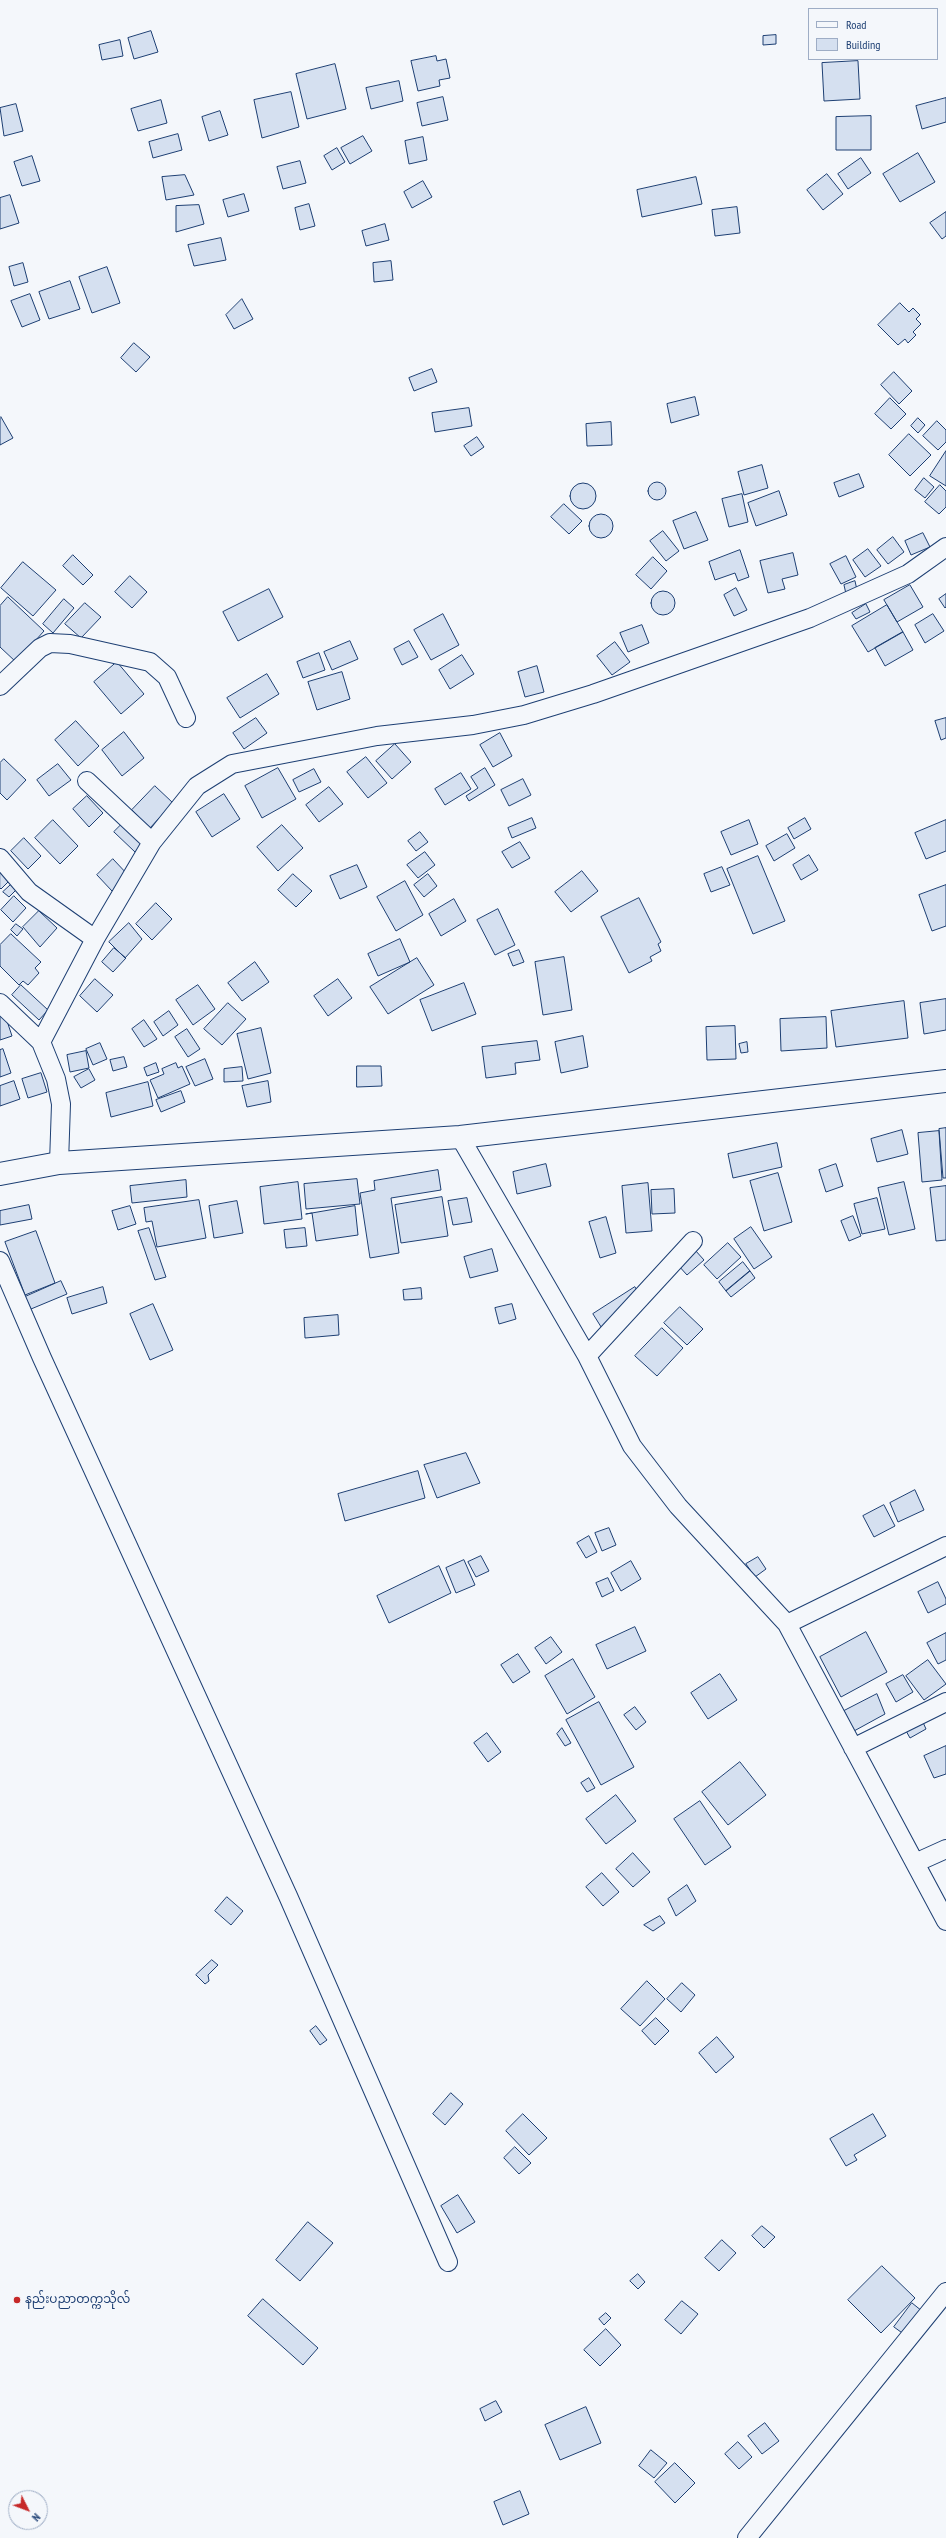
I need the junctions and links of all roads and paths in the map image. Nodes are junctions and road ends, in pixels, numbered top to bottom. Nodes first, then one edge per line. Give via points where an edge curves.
1 (946, 547) edge
2 (0, 686) edge
3 (186, 718) dead end
4 (87, 781) dead end
5 (152, 842) junction
6 (0, 858) edge
7 (94, 939) junction
8 (0, 1003) edge
9 (41, 1042) junction
10 (946, 1081) edge
11 (460, 1137) junction
12 (59, 1163) junction
13 (0, 1174) edge
14 (693, 1241) dead end
15 (0, 1261) edge
16 (587, 1356) junction
17 (946, 1546) edge
18 (787, 1624) junction
19 (946, 1702) edge
20 (853, 1748) junction
21 (946, 1849) edge
22 (915, 1863) junction
23 (946, 1921) edge
24 (448, 2262) dead end
25 (946, 2292) edge
26 (747, 2538) edge

1 - 5 street via 908,574 810,618 593,694 509,718 473,725 377,736 232,764 197,786
2 - 3 street via 40,648 50,643 70,644 150,662 168,677
4 - 5 street
5 - 7 street
6 - 7 street via 29,892
7 - 9 street
8 - 9 street
9 - 12 street via 56,1078 61,1104
10 - 11 highway
11 - 12 highway
11 - 16 street
12 - 13 highway
14 - 16 street
15 - 24 street via 288,1896
16 - 18 street via 632,1446 678,1506
17 - 18 street
18 - 20 street
19 - 20 street
20 - 22 street
21 - 22 street
22 - 23 street
25 - 26 street

